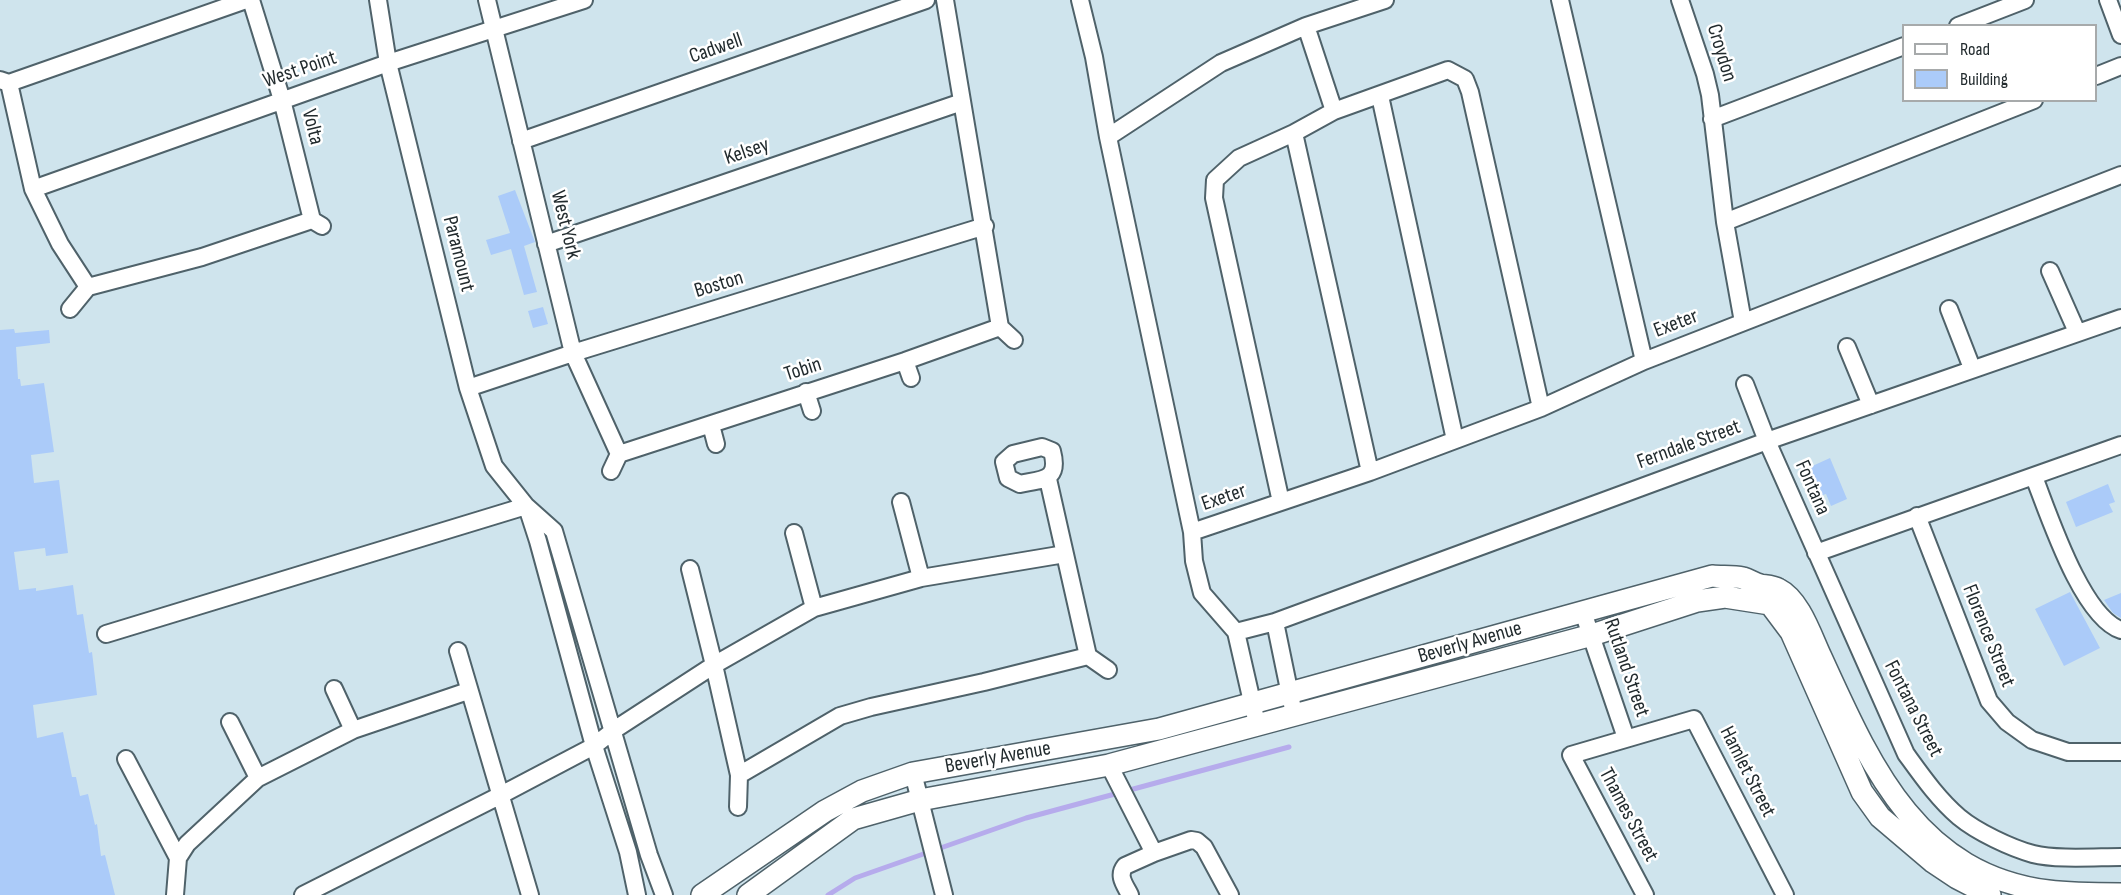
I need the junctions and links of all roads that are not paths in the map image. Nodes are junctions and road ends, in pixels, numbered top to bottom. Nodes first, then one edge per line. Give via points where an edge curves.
1 (246, 0) edge
2 (251, 0) edge
3 (378, 0) edge
4 (487, 0) edge
5 (584, 0) edge
6 (926, 0) edge
7 (945, 0) edge
8 (1080, 0) edge
9 (1385, 0) edge
10 (1560, 0) edge
11 (1680, 0) edge
12 (2025, 0) edge
13 (2108, 0) edge
14 (1963, 24) edge
15 (1306, 26) junction
16 (495, 29) junction
17 (2121, 35) edge
18 (1902, 47) edge
19 (388, 63) junction
20 (2121, 66) edge
21 (2097, 76) edge
22 (4, 82) edge
23 (1380, 96) junction
24 (282, 99) junction
25 (962, 102) junction
26 (2029, 102) edge
27 (1334, 111) junction
28 (1712, 119) junction
29 (1294, 133) junction
30 (1108, 137) junction
31 (521, 141) junction
32 (2121, 176) edge
33 (33, 189) junction
34 (1725, 222) junction
35 (985, 226) junction
36 (546, 244) junction
37 (2050, 270) dead end
38 (88, 287) junction
39 (70, 309) dead end
40 (1949, 309) dead end
41 (2121, 318) edge
42 (1743, 322) junction
43 (1000, 327) junction
44 (2077, 332) junction
45 (1014, 340) dead end
46 (1847, 347) dead end
47 (573, 353) junction
48 (905, 361) junction
49 (1644, 361) junction
50 (1972, 368) junction
51 (911, 378) dead end
52 (1745, 384) dead end
53 (468, 388) junction
54 (806, 392) junction
55 (1871, 405) junction
56 (1541, 408) junction
57 (812, 411) dead end
58 (711, 424) junction
59 (1455, 440) junction
60 (1767, 441) junction
61 (716, 444) dead end
62 (2121, 445) edge
63 (619, 454) junction
64 (611, 471) dead end
65 (1370, 472) junction
66 (2034, 477) junction
67 (1048, 478) dead end
68 (902, 502) dead end
69 (1281, 502) junction
70 (526, 506) junction
71 (1917, 516) junction
72 (1192, 532) junction
73 (794, 533) dead end
74 (1816, 553) junction
75 (1065, 554) junction
76 (690, 569) dead end
77 (921, 578) junction
78 (814, 608) junction
79 (1583, 612) junction
80 (1275, 622) junction
81 (2121, 630) edge
82 (1236, 632) junction
83 (106, 634) dead end
84 (1592, 635) junction
85 (458, 651) dead end
86 (1088, 656) junction
87 (714, 665) junction
88 (1108, 670) dead end
89 (334, 689) dead end
90 (468, 691) junction
91 (1252, 703) junction
92 (1291, 704) junction
93 (230, 723) dead end
94 (1257, 724) junction
95 (353, 730) junction
96 (614, 730) junction
97 (1626, 738) junction
98 (594, 746) junction
99 (2121, 752) edge
100 (1571, 755) joint
101 (126, 759) dead end
102 (913, 773) junction
103 (1113, 773) junction
104 (739, 775) junction
105 (258, 778) junction
106 (500, 796) junction
107 (920, 800) junction
108 (738, 807) dead end
109 (1154, 853) junction
110 (2121, 857) edge
111 (178, 858) junction
112 (2121, 894) edge
113 (175, 895) edge
114 (303, 895) edge
115 (530, 895) edge
116 (638, 895) edge
117 (664, 895) edge
118 (702, 895) edge
119 (748, 895) edge
120 (944, 895) edge
121 (1130, 895) edge
122 (1230, 895) edge
123 (1645, 895) edge
124 (1785, 895) edge
125 (1990, 895) edge

1 - 22 street
2 - 24 street, Volta
3 - 19 street, Paramount
4 - 16 street, West York
5 - 16 street, West Point
6 - 31 street, Cadwell
7 - 25 street
8 - 30 street, Exeter
9 - 15 street
10 - 49 street
11 - 28 street, Croydon via 1706,74
12 - 14 street
13 - 17 street
15 - 27 street
15 - 30 street via 1221,63
16 - 19 street, West Point
16 - 31 street, West York
18 - 28 street
19 - 24 street, West Point
19 - 53 street, Paramount
20 - 21 street
22 - 33 street
23 - 27 street
23 - 56 street via 1448,70 1465,79
23 - 59 street
24 - 33 street, West Point
24 - 38 street, Volta via 317,223
25 - 35 street
25 - 36 street, Kelsey
26 - 34 street
27 - 29 street
28 - 34 street, Croydon
29 - 65 street
29 - 69 street via 1231,164 1215,180 1214,198
30 - 72 street, Exeter
31 - 36 street, West York
32 - 42 street, Exeter
33 - 38 street via 60,244
34 - 42 street, Croydon
35 - 43 street
35 - 47 street, Boston
36 - 47 street, West York
37 - 44 street
38 - 39 street
40 - 50 street
41 - 44 street, Ferndale Street
42 - 49 street, Exeter
43 - 45 street
43 - 48 street, Tobin
44 - 50 street, Ferndale Street
46 - 55 street
47 - 53 street, Boston
47 - 63 street, West York
48 - 51 street
48 - 54 street, Tobin
49 - 56 street, Exeter
50 - 55 street, Ferndale Street
52 - 60 street, Fontana
53 - 70 street, Paramount via 494,465
54 - 57 street
54 - 58 street, Tobin
55 - 60 street, Ferndale Street
56 - 59 street, Exeter
58 - 61 street
58 - 63 street, Tobin
59 - 65 street, Exeter
60 - 74 street, Fontana
60 - 80 street, Ferndale Street
62 - 66 street
63 - 64 street
65 - 69 street, Exeter
66 - 71 street
66 - 81 street via 2088,602 2112,627
67 - 75 street
68 - 77 street
69 - 72 street, Exeter
70 - 83 street
70 - 96 street via 554,531
70 - 98 street
71 - 74 street
71 - 99 street, Florence Street via 1989,701 2007,722 2032,740 2068,752
72 - 82 street via 1202,593
73 - 78 street
74 - 110 street, Fontana Street via 1906,754 1929,786 1960,818 1995,839 2034,854
75 - 77 street
75 - 86 street
76 - 87 street
77 - 78 street
78 - 87 street
79 - 84 street, Rutland Street
79 - 92 street, Beverly Avenue
79 - 112 street, Beverly Avenue via 1712,576 1742,578 1778,589 1805,619 1861,744 1890,792 1941,848 1979,872 2016,884 2048,891
80 - 82 street, Ferndale Street
80 - 92 street
82 - 91 street
84 - 92 street, Beverly Avenue
84 - 97 street, Rutland Street
84 - 125 street, Beverly Avenue via 1697,601 1725,597 1770,604 1791,632 1862,792 1880,817 1933,862
85 - 90 street
86 - 88 street
86 - 104 street via 840,716
87 - 96 street
87 - 104 street
89 - 95 street
90 - 95 street
90 - 106 street
91 - 92 street, Beverly Avenue
91 - 94 street
91 - 102 street, Beverly Avenue via 1159,729
92 - 94 street, Beverly Avenue
93 - 105 street
94 - 103 street, Beverly Avenue
95 - 105 street
96 - 98 street
96 - 117 street
97 - 100 street, Hamlet Street
97 - 124 street, Hamlet Street via 1694,719
98 - 106 street
98 - 116 street
100 - 123 street, Thames Street
101 - 111 street
102 - 107 street
102 - 118 street, Beverly Avenue via 862,791 825,811
103 - 107 street, Beverly Avenue
103 - 109 street
104 - 108 street
105 - 111 street via 200,830
106 - 114 street
106 - 115 street
107 - 119 street, Beverly Avenue via 853,819
107 - 120 street
109 - 121 street via 1130,862 1122,870 1121,879
109 - 122 street via 1185,841 1197,841
111 - 113 street

